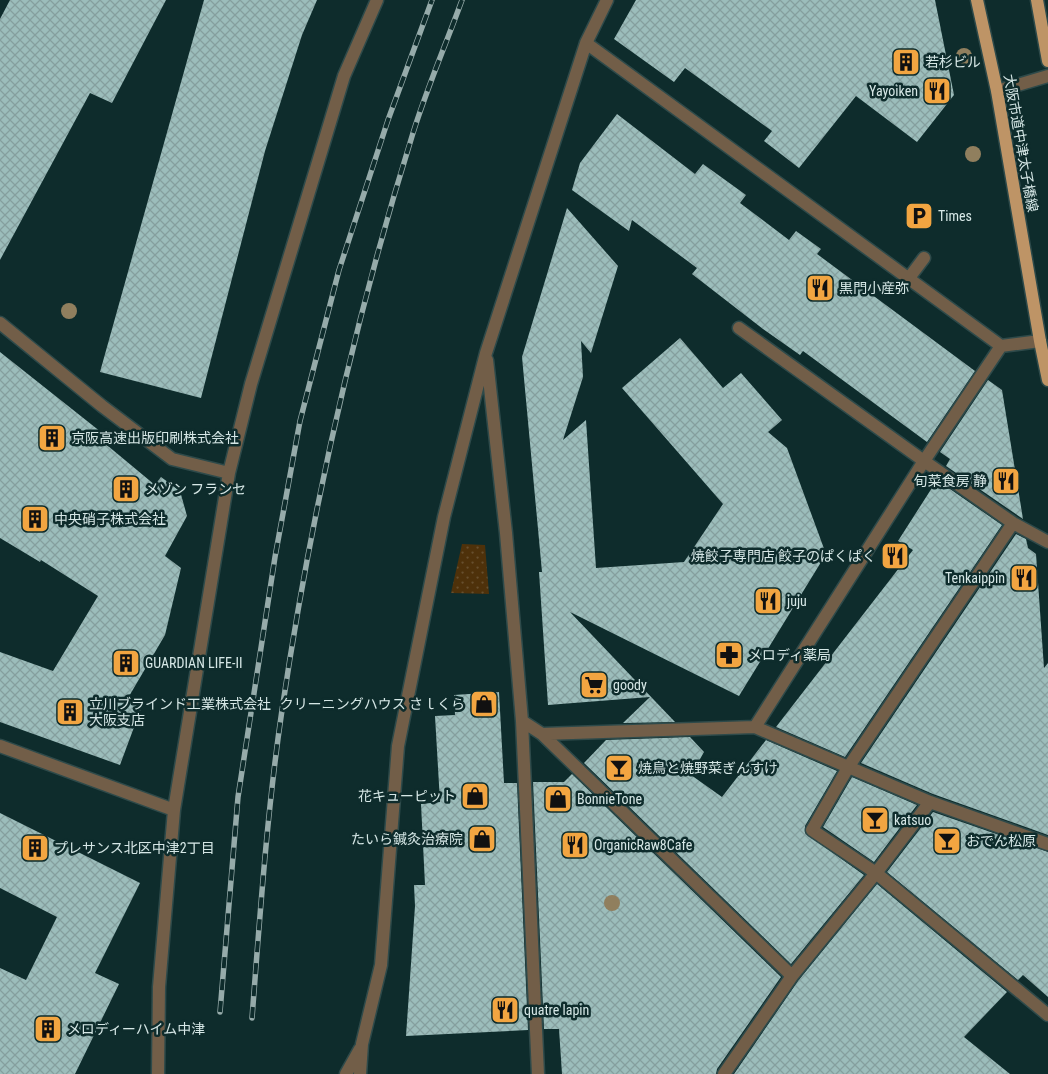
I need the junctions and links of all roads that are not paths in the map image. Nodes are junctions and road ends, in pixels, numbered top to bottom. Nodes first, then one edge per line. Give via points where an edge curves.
1 (377, 0) edge
2 (607, 0) edge
3 (977, 0) edge
4 (1037, 0) edge
5 (586, 43) junction
6 (1048, 61) edge
7 (1048, 76) edge
8 (997, 91) junction
9 (924, 258) dead end
10 (909, 278) junction
11 (0, 323) edge
12 (739, 328) dead end
13 (1040, 341) junction
14 (1000, 346) junction
15 (486, 353) junction
16 (1048, 380) edge
17 (924, 461) junction
18 (229, 473) junction
19 (1013, 523) junction
20 (1048, 542) edge
21 (522, 721) junction
22 (755, 727) junction
23 (542, 734) junction
24 (0, 746) edge
25 (848, 766) junction
26 (930, 802) junction
27 (174, 810) junction
28 (1048, 844) edge
29 (876, 873) junction
30 (792, 976) junction
31 (1048, 1014) edge
32 (362, 1044) junction
33 (158, 1074) edge
34 (346, 1074) edge
35 (360, 1074) edge
36 (538, 1074) edge
37 (724, 1074) edge

1 - 18 street via 344,76 251,384
2 - 5 street
3 - 8 main road, 大阪市道中津太子橋線
4 - 6 main road
5 - 10 street
5 - 15 street
7 - 8 street
8 - 13 main road, 大阪市道中津太子橋線
9 - 10 street
10 - 14 street
11 - 18 street via 172,458
12 - 17 street
13 - 14 street
13 - 16 main road, 大阪市道中津太子橋線
14 - 17 street
15 - 21 street
15 - 32 street via 444,517 398,746 381,965
17 - 19 street
17 - 22 street
18 - 27 street
19 - 20 street
19 - 25 street
21 - 23 street
21 - 36 street
22 - 23 street
22 - 25 street
23 - 30 street
24 - 27 street
25 - 26 street
25 - 29 street via 812,830
26 - 28 street
26 - 29 street
27 - 33 street via 159,986
29 - 30 street
29 - 31 street
30 - 37 street
32 - 34 street
32 - 35 street

